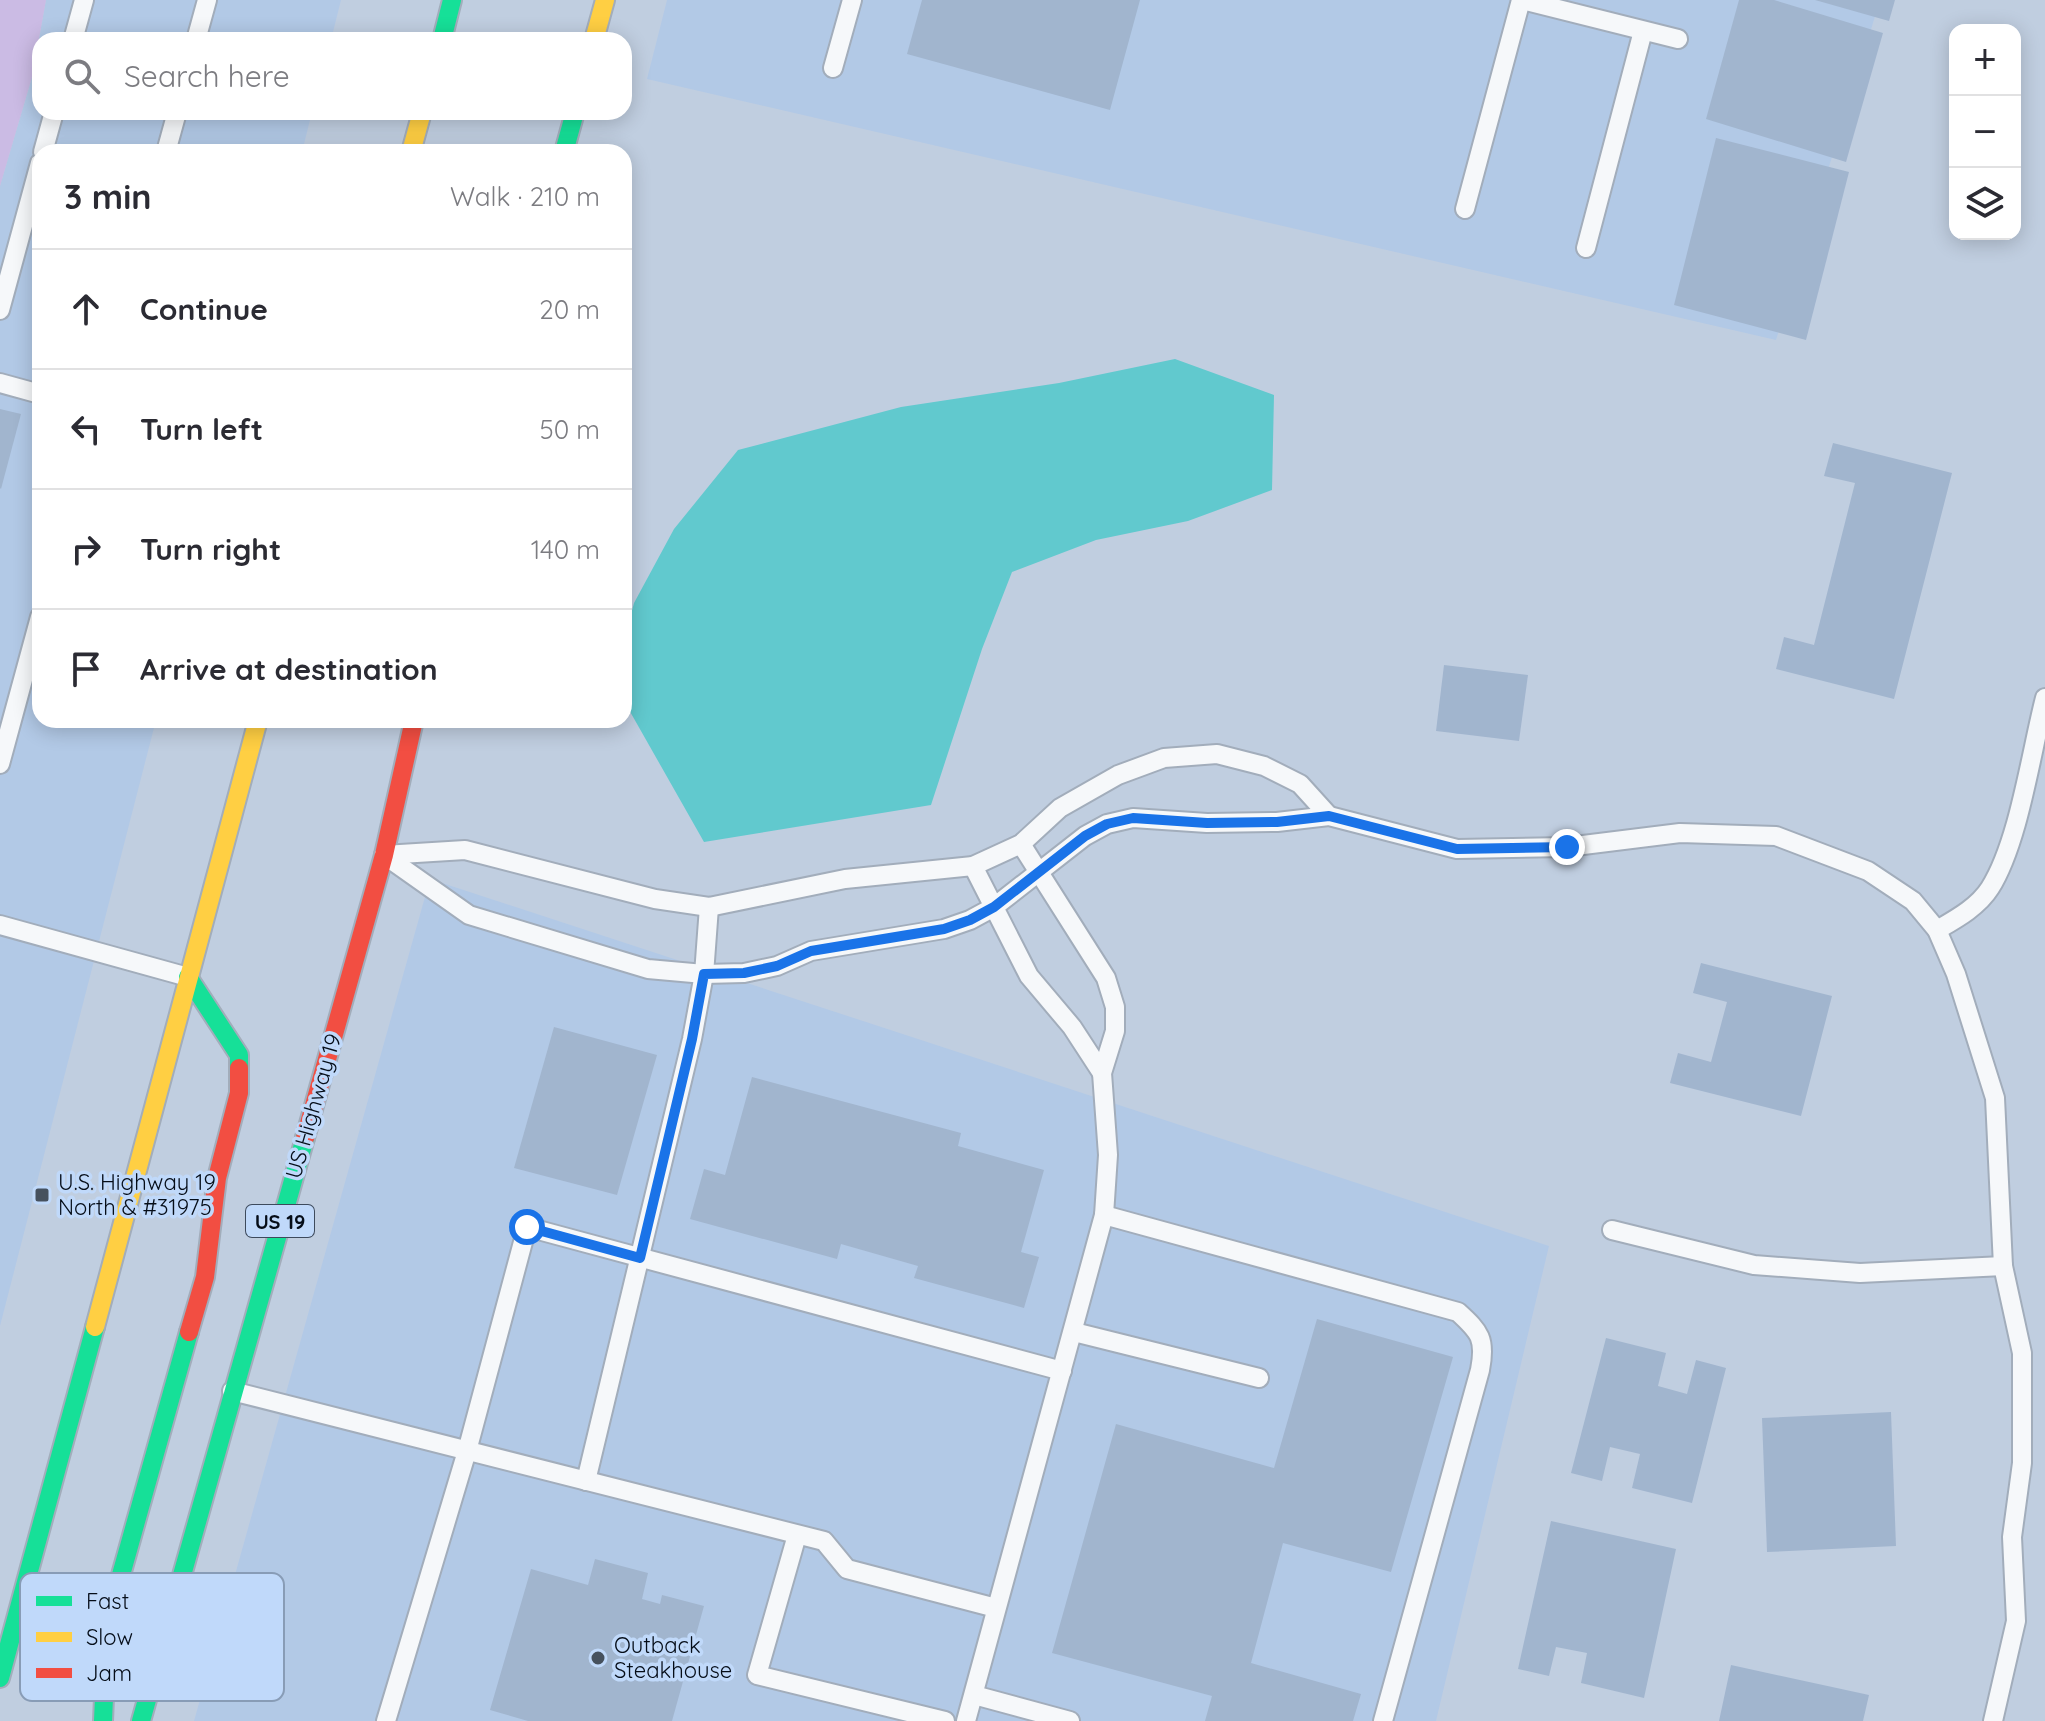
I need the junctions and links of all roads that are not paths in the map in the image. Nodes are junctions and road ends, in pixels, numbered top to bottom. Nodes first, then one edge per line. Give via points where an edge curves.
1 (84, 0) edge
2 (207, 0) edge
3 (452, 0) edge
4 (605, 0) edge
5 (852, 0) edge
6 (1522, 0) edge
7 (1643, 31) junction
8 (75, 32) edge
9 (198, 32) edge
10 (444, 32) edge
11 (596, 32) edge
12 (1678, 39) dead end
13 (833, 68) dead end
14 (52, 120) edge
15 (175, 120) edge
16 (420, 120) edge
17 (573, 120) edge
18 (45, 144) edge
19 (168, 144) edge
20 (413, 144) edge
21 (566, 144) edge
22 (32, 192) edge
23 (1465, 209) dead end
24 (1586, 248) dead end
25 (0, 310) edge
26 (0, 383) edge
27 (32, 392) edge
28 (32, 646) edge
29 (2045, 698) edge
30 (256, 728) edge
31 (412, 728) edge
32 (0, 764) edge
33 (1329, 816) junction
34 (1021, 844) junction
35 (384, 855) junction
36 (973, 866) junction
37 (1039, 871) junction
38 (709, 907) junction
39 (994, 907) junction
40 (0, 925) edge
41 (1937, 930) junction
42 (704, 974) junction
43 (188, 977) junction
44 (1102, 1073) junction
45 (1104, 1215) junction
46 (1612, 1230) dead end
47 (640, 1258) junction
48 (2003, 1266) junction
49 (1074, 1332) junction
50 (1062, 1371) junction
51 (1259, 1378) dead end
52 (232, 1391) junction
53 (467, 1451) junction
54 (586, 1481) junction
55 (797, 1535) junction
56 (28, 1573) edge
57 (122, 1573) edge
58 (182, 1573) edge
59 (20, 1603) edge
60 (996, 1608) junction
61 (0, 1678) edge
62 (974, 1695) junction
63 (104, 1701) edge
64 (147, 1701) edge
65 (103, 1721) edge
66 (141, 1721) edge
67 (386, 1721) edge
68 (945, 1721) edge
69 (966, 1721) edge
70 (1070, 1721) edge
71 (1383, 1721) edge
72 (1993, 1721) edge

1 - 8 lane
2 - 9 lane
3 - 10 highway
4 - 11 highway
5 - 13 lane
6 - 7 lane
6 - 23 lane
7 - 12 lane
7 - 24 lane
14 - 18 lane
15 - 19 lane
16 - 20 highway
17 - 21 highway
22 - 25 lane
26 - 27 lane
28 - 32 lane
29 - 41 lane via 1995,877 1965,913
30 - 43 highway
31 - 35 highway, US Highway 19 / US 19
33 - 34 lane via 1300,784 1264,766 1217,754 1164,758 1090,788
33 - 37 lane via 1207,823 1133,818 1085,836
33 - 41 lane via 1457,849 1567,847 1680,833 1776,836 1868,871 1913,901
34 - 36 lane
34 - 37 lane
35 - 38 lane via 465,850 655,899
35 - 42 lane via 469,915 648,969
35 - 52 highway, US Highway 19 / US 19
36 - 38 lane via 845,879
36 - 39 lane
37 - 39 lane
37 - 44 lane via 1106,978 1115,1007 1115,1031
38 - 42 lane
39 - 42 lane via 944,929 834,946 744,973
39 - 44 lane via 1029,976
40 - 43 lane
41 - 48 lane via 1995,1098
42 - 47 lane
43 - 56 highway
43 - 57 highway via 239,1055 239,1093 217,1178 205,1277
44 - 45 lane via 1108,1155
45 - 49 lane
45 - 71 lane via 1458,1312 1479,1330 1480,1370
46 - 48 lane via 1754,1265 1860,1273
47 - 50 lane
47 - 53 lane via 527,1227
47 - 54 lane
48 - 72 lane via 2022,1353 2022,1463 2012,1537 2016,1621
49 - 50 lane
49 - 51 lane
50 - 60 lane
52 - 53 lane
52 - 58 highway, US Highway 19 / US 19
53 - 54 lane
53 - 67 lane
54 - 55 lane
55 - 60 lane via 824,1541 847,1569
55 - 68 lane via 757,1675
59 - 61 highway
60 - 62 lane
62 - 69 lane
62 - 70 lane
63 - 65 highway
64 - 66 highway, US Highway 19 / US 19

